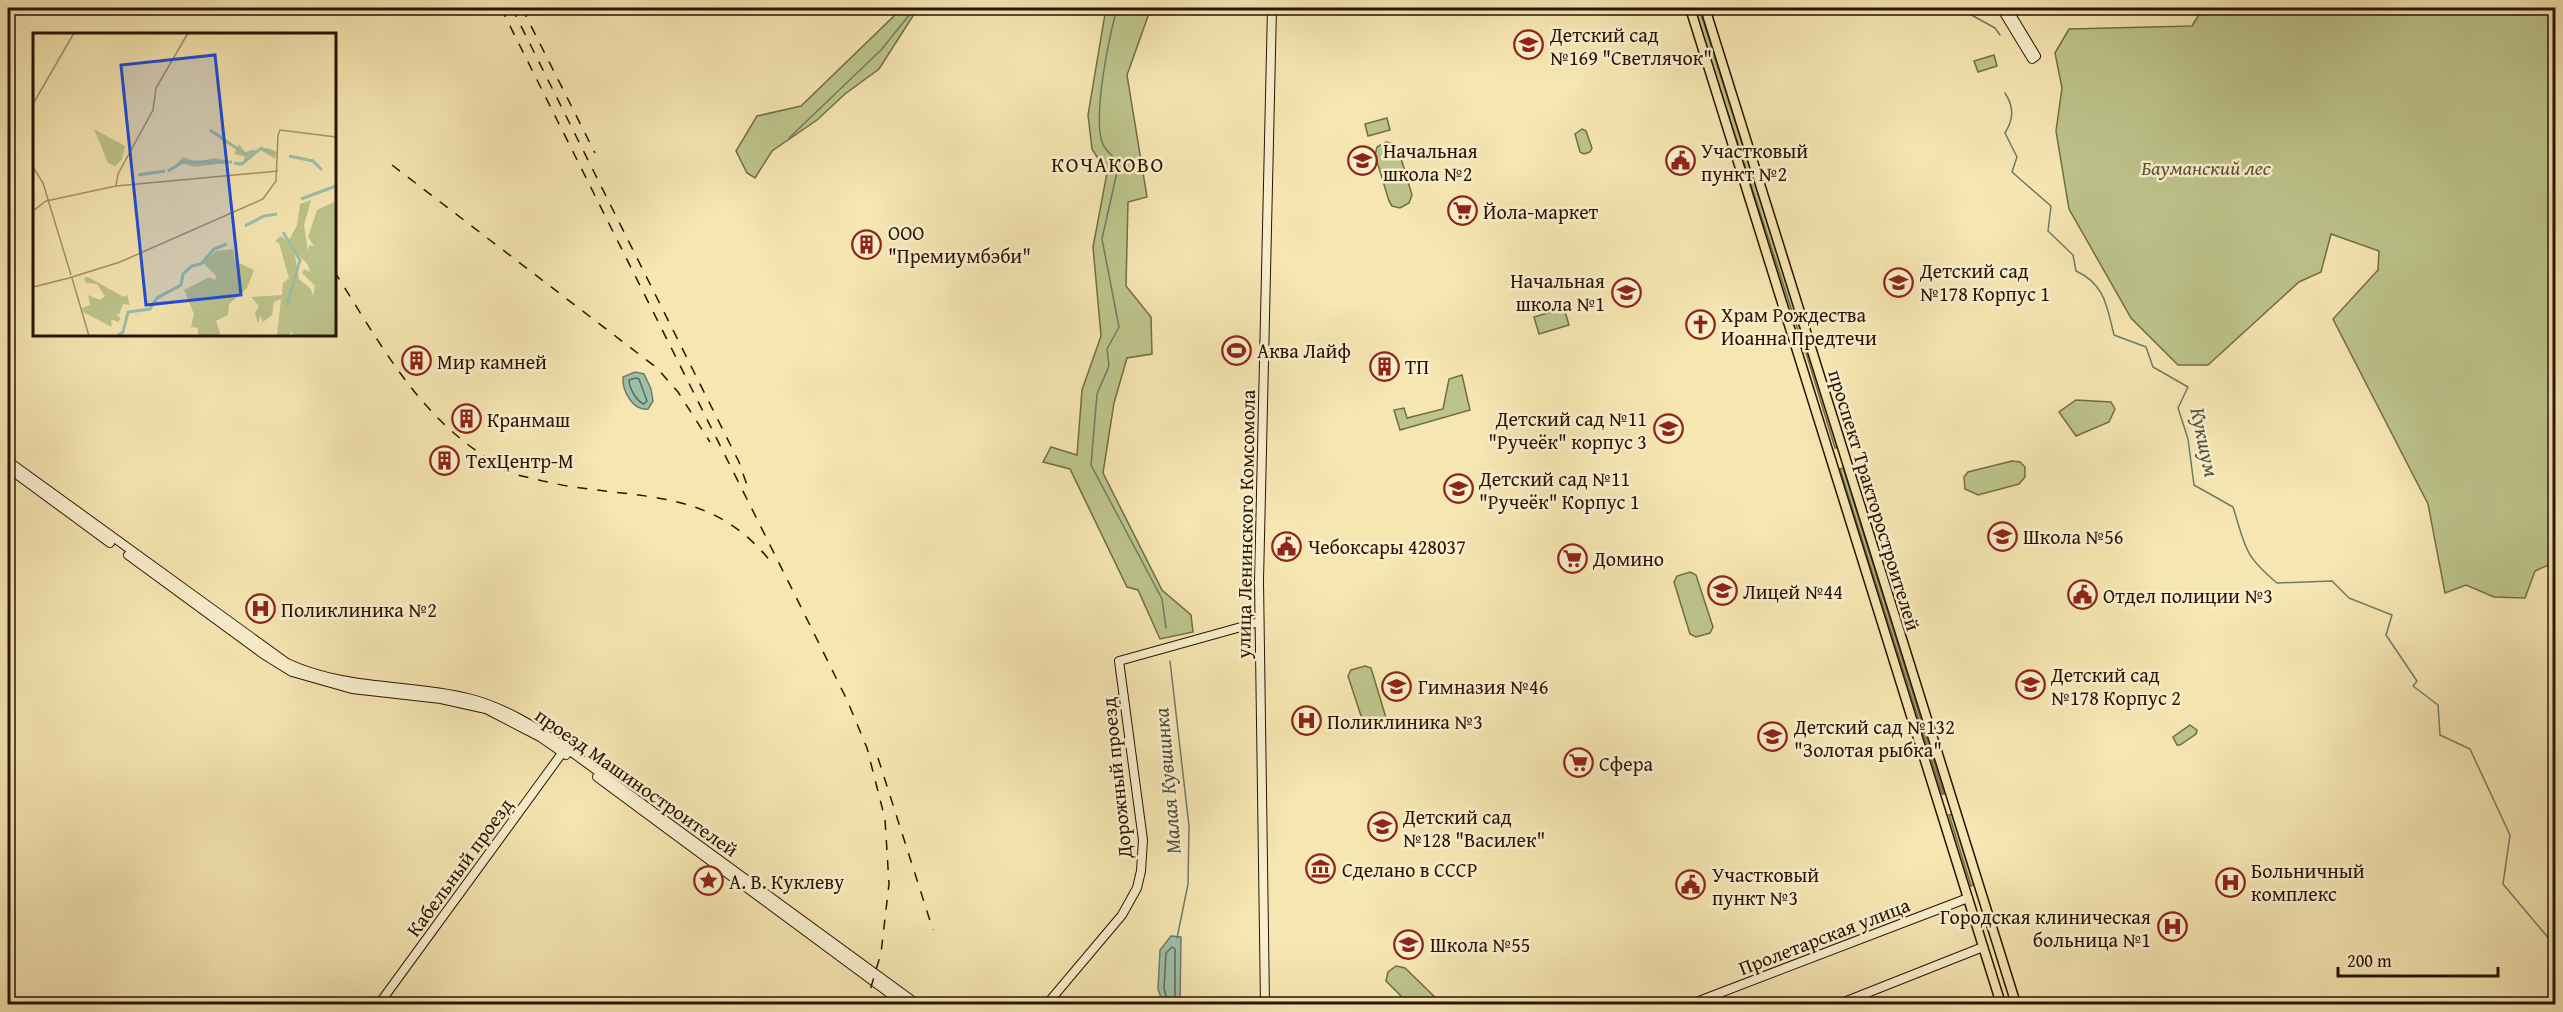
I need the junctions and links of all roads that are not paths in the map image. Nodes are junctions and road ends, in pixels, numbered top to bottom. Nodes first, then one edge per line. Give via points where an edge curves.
1 (1272, 8) edge
2 (1690, 8) edge
3 (1705, 8) edge
4 (2001, 8) edge
5 (2007, 8) edge
6 (1843, 453) junction
7 (1830, 457) junction
8 (8, 461) edge
9 (8, 468) edge
10 (72, 512) junction
11 (1259, 622) junction
12 (564, 750) junction
13 (758, 892) junction
14 (1968, 898) junction
15 (1982, 898) junction
16 (1995, 939) junction
17 (1983, 947) junction
18 (379, 1005) edge
19 (904, 1005) edge
20 (917, 1005) edge
21 (1047, 1005) edge
22 (1265, 1005) edge
23 (1691, 1005) edge
24 (1839, 1005) edge
25 (2001, 1005) edge
26 (2016, 1005) edge

1 - 11 main road, улица Ленинского Комсомола
2 - 7 main road, проспект Тракторостроителей
3 - 6 main road, проспект Тракторостроителей
4 - 5 main road via 2034,58
6 - 7 main road
6 - 15 main road, проспект Тракторостроителей
7 - 14 main road, проспект Тракторостроителей
8 - 10 main road, проезд Машиностроителей
9 - 10 main road, проезд Машиностроителей
10 - 12 main road, проезд Машиностроителей via 265,650 297,668 363,685 447,694 520,719
11 - 21 main road, Дорожный проезд via 1119,661 1143,840 1141,871 1137,888 1122,915
11 - 22 main road, улица Ленинского Комсомола
12 - 13 main road, проезд Машиностроителей
12 - 18 main road, Кабельный проезд
13 - 19 main road, проезд Машиностроителей
13 - 20 main road, проезд Машиностроителей
14 - 15 main road
14 - 17 main road, проспект Тракторостроителей
14 - 23 main road, Пролетарская улица
15 - 16 main road, проспект Тракторостроителей
16 - 17 main road
16 - 26 main road, проспект Тракторостроителей
17 - 24 main road
17 - 25 main road, проспект Тракторостроителей

